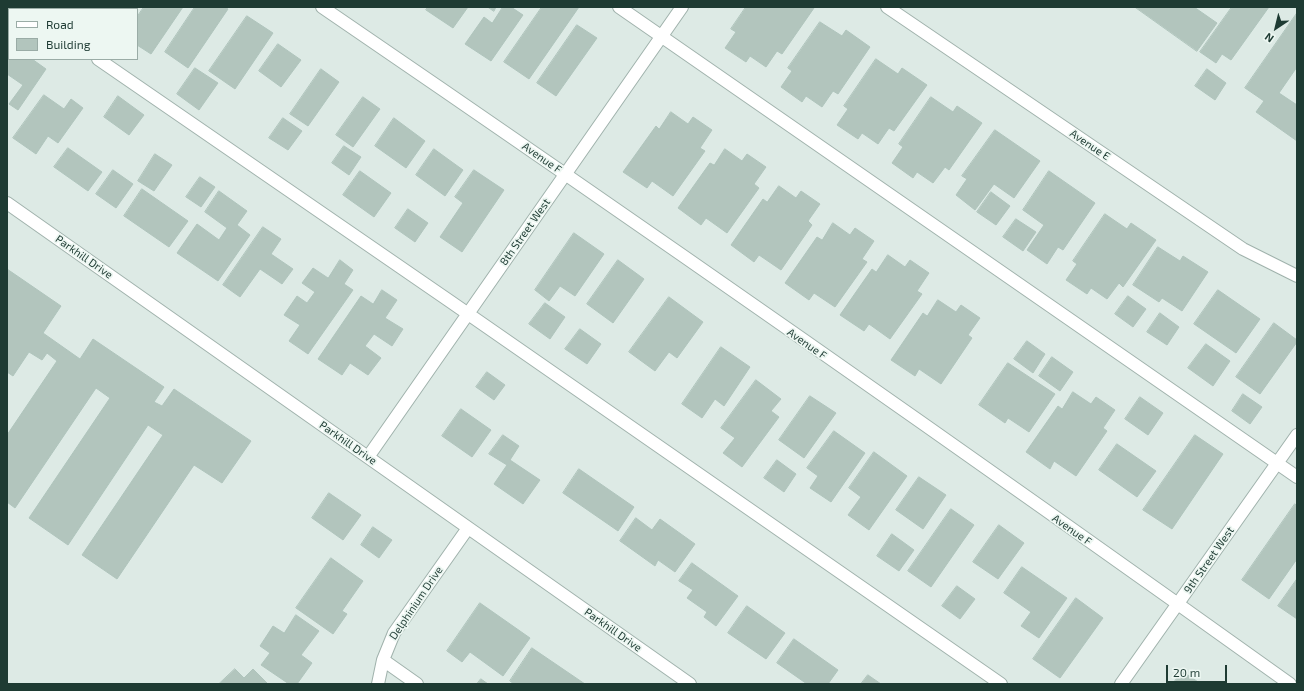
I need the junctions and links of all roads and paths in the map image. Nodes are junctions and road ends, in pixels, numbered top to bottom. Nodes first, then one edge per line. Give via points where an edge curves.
1 (322, 7) edge
2 (619, 7) edge
3 (682, 7) edge
4 (887, 7) edge
5 (661, 36) junction
6 (99, 60) edge
7 (566, 174) junction
8 (7, 203) edge
9 (1297, 276) edge
10 (468, 314) junction
11 (1297, 435) edge
12 (368, 457) junction
13 (1277, 463) junction
14 (1297, 477) edge
15 (468, 528) junction
16 (1178, 604) junction
17 (383, 660) junction
18 (378, 684) edge
19 (417, 684) edge
20 (690, 684) edge
21 (1001, 684) edge
22 (1121, 684) edge
23 (1290, 684) edge

1 - 7 street, Avenue F
2 - 5 street
3 - 5 street, 8th Street West
4 - 9 street, Avenue E via 1243,249
5 - 7 street, 8th Street West
5 - 13 street
6 - 10 street
7 - 10 street, 8th Street West
7 - 16 street, Avenue F
8 - 12 street, Parkhill Drive
10 - 12 street, 8th Street West
10 - 21 street
11 - 13 street, 9th Street West
12 - 15 street, Parkhill Drive
13 - 14 street
13 - 16 street, 9th Street West
15 - 17 street, Delphinium Drive via 394,633
15 - 20 street, Parkhill Drive
16 - 22 street, 9th Street West
16 - 23 street, Avenue F
17 - 18 street, Delphinium Drive
17 - 19 street

